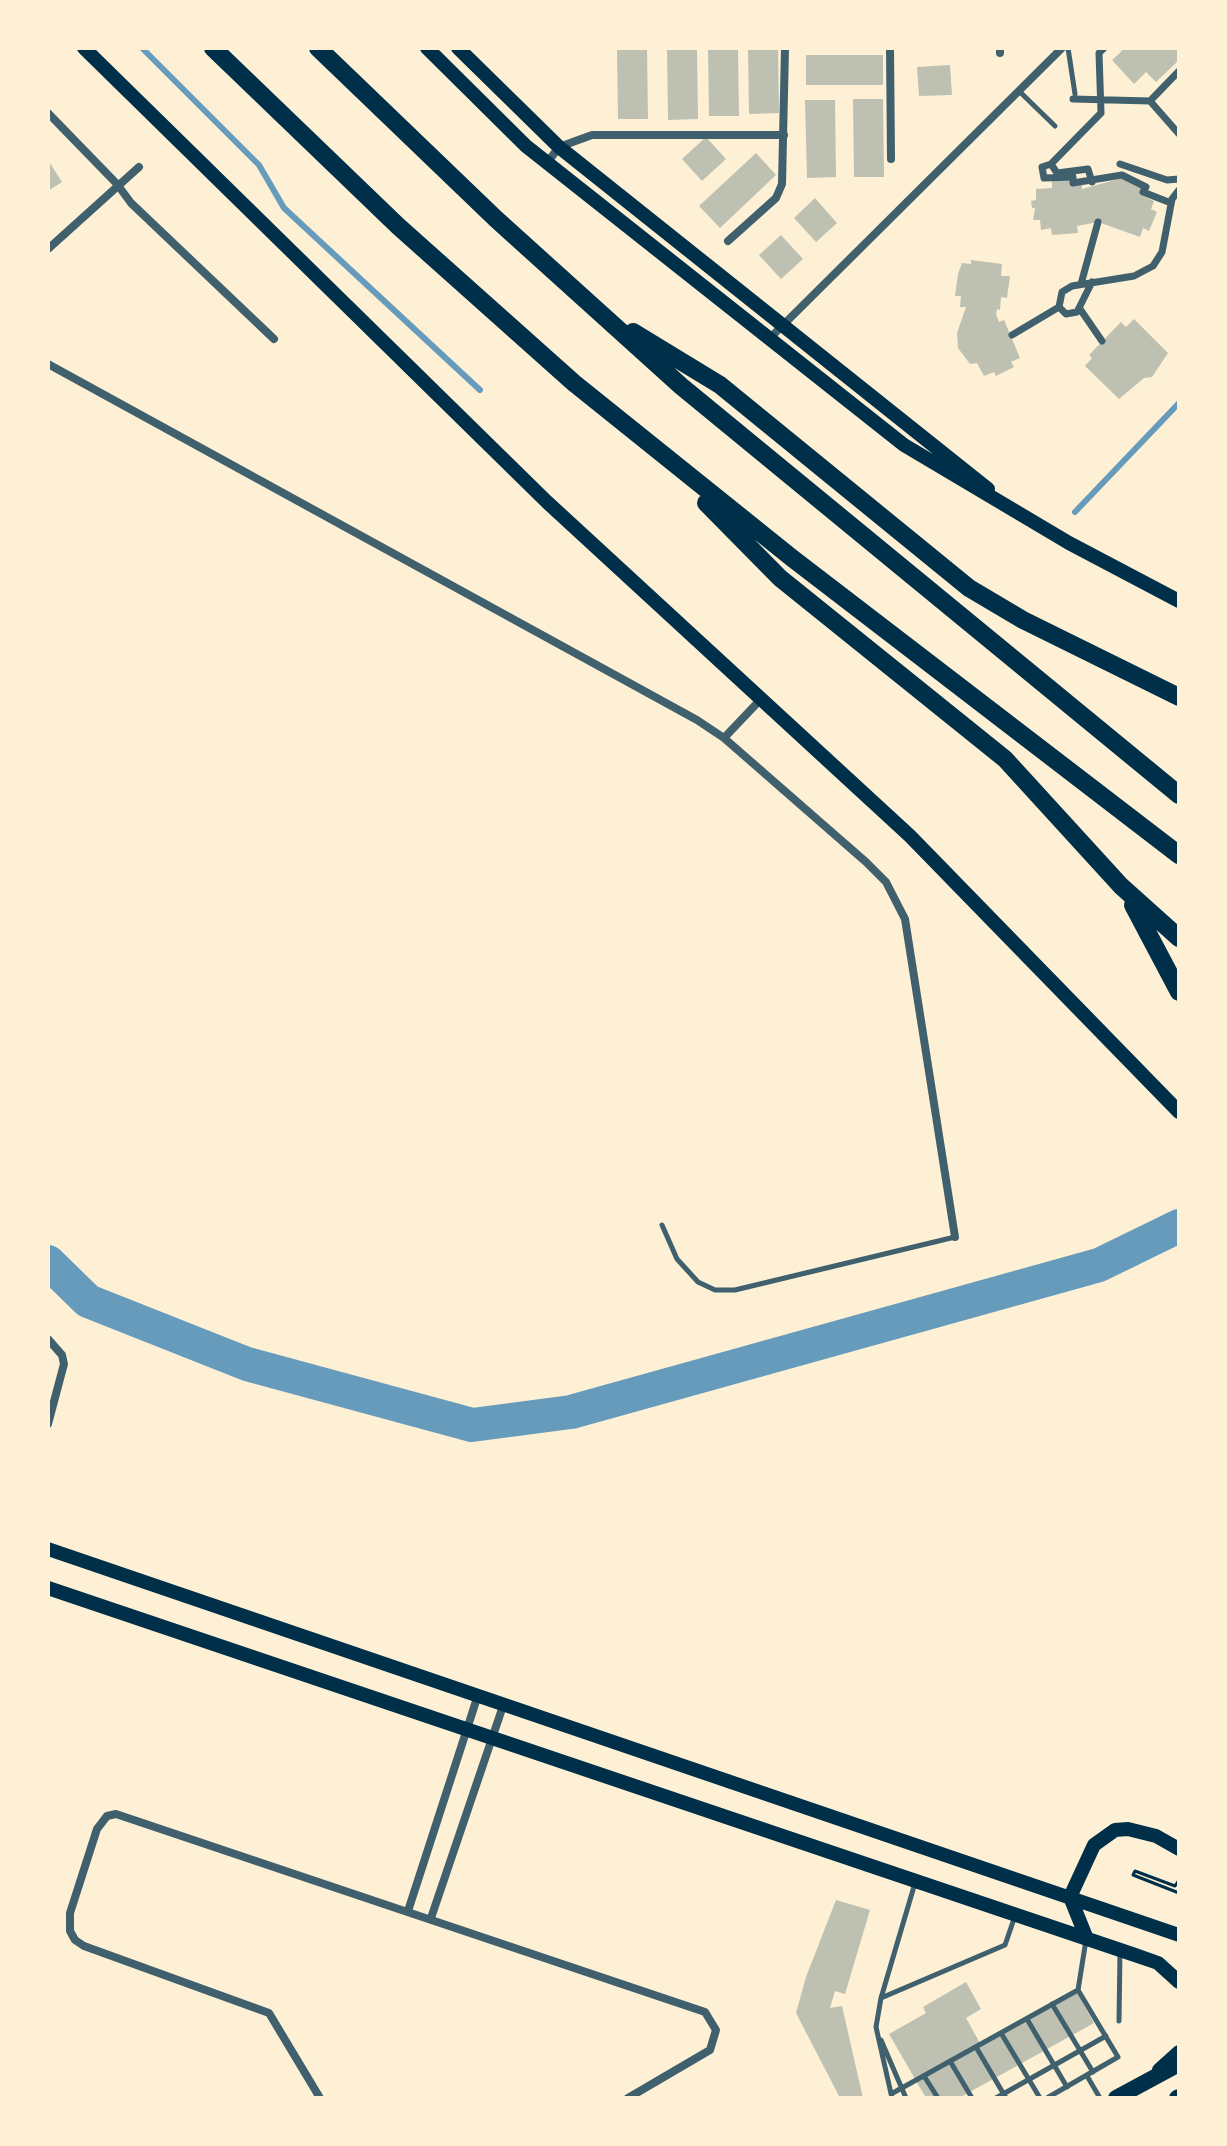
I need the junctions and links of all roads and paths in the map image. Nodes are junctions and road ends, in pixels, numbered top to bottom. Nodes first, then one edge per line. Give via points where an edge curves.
1 (84, 48) edge
2 (213, 48) edge
3 (318, 48) edge
4 (427, 48) edge
5 (458, 48) edge
6 (785, 48) edge
7 (890, 48) edge
8 (1065, 48) edge
9 (1104, 48) edge
10 (1179, 71) edge
11 (1019, 91) junction
12 (1074, 97) joint
13 (1102, 100) junction
14 (1150, 101) junction
15 (48, 113) edge
16 (1055, 126) dead end
17 (1179, 134) edge
18 (784, 135) junction
19 (559, 147) junction
20 (891, 159) dead end
21 (547, 164) junction
22 (1051, 164) junction
23 (1120, 164) dead end
24 (139, 167) dead end
25 (1179, 179) edge
26 (1092, 182) junction
27 (117, 184) junction
28 (1179, 190) edge
29 (1171, 203) junction
30 (1098, 222) dead end
31 (728, 241) dead end
32 (48, 249) edge
33 (1092, 282) junction
34 (1081, 284) junction
35 (590, 306) junction
36 (1059, 307) junction
37 (1080, 309) junction
38 (784, 324) junction
39 (1012, 335) dead end
40 (770, 338) junction
41 (274, 339) dead end
42 (1102, 341) dead end
43 (48, 364) edge
44 (657, 452) junction
45 (1013, 510) junction
46 (1179, 601) edge
47 (1179, 697) edge
48 (761, 699) junction
49 (724, 738) junction
50 (1179, 795) edge
51 (1179, 855) edge
52 (1121, 886) junction
53 (1179, 938) edge
54 (1179, 992) edge
55 (1179, 1112) edge
56 (662, 1225) dead end
57 (955, 1237) joint
58 (48, 1339) edge
59 (48, 1424) edge
60 (48, 1549) edge
61 (48, 1588) edge
62 (478, 1695) junction
63 (504, 1703) junction
64 (467, 1729) junction
65 (491, 1738) junction
66 (1179, 1849) edge
67 (1179, 1880) edge
68 (915, 1882) junction
69 (1179, 1893) edge
70 (1070, 1897) junction
71 (408, 1911) junction
72 (1015, 1916) junction
73 (431, 1918) junction
74 (1179, 1935) edge
75 (1087, 1939) junction
76 (1120, 1950) junction
77 (1179, 1982) edge
78 (1078, 1990) junction
79 (881, 1998) junction
80 (1052, 2004) junction
81 (1027, 2018) junction
82 (1119, 2021) dead end
83 (876, 2027) junction
84 (1001, 2033) junction
85 (1106, 2036) junction
86 (975, 2047) junction
87 (1080, 2051) junction
88 (1179, 2052) edge
89 (950, 2061) junction
90 (1179, 2064) edge
91 (1054, 2065) junction
92 (1090, 2074) junction
93 (924, 2076) junction
94 (1029, 2079) junction
95 (1067, 2087) junction
96 (1137, 2087) junction
97 (902, 2089) junction
98 (891, 2096) edge
99 (1005, 2096) edge
100 (1055, 2096) edge
101 (320, 2098) edge
102 (628, 2098) edge
103 (906, 2098) edge
104 (938, 2098) edge
105 (972, 2098) edge
106 (996, 2098) edge
107 (1040, 2098) edge
108 (1047, 2098) edge
109 (1100, 2098) edge
110 (1116, 2098) edge

1 - 48 main road via 547,502
2 - 44 highway via 410,237
3 - 35 highway
4 - 21 main road
5 - 19 main road
6 - 18 street
7 - 20 street
8 - 11 street
8 - 12 lane
9 - 13 street via 1099,53
10 - 14 street
11 - 16 lane
11 - 38 street
12 - 13 street
13 - 14 street
13 - 22 street via 1101,113
14 - 17 street
15 - 27 street
18 - 19 street via 592,135
18 - 31 street via 782,184 776,198
19 - 21 street
19 - 38 main road
21 - 40 main road
22 - 26 street via 1057,173 1088,169
22 - 26 street via 1042,167 1044,178
23 - 25 street
24 - 27 street
26 - 29 street via 1122,175 1146,187 1143,192
27 - 32 street
27 - 41 street
28 - 29 street
29 - 33 street via 1162,252 1153,266 1134,276
30 - 34 street
33 - 34 street
33 - 37 street
34 - 36 street via 1062,292
35 - 47 highway via 720,385 969,588
35 - 50 highway
36 - 37 street via 1069,315
36 - 39 street
37 - 42 street
38 - 40 street
38 - 45 main road
40 - 45 main road via 904,445
43 - 49 street
44 - 51 highway
44 - 52 highway via 780,578 995,750
45 - 46 main road
48 - 49 street
48 - 55 main road via 979,904
49 - 57 street via 866,862 897,901 910,942
52 - 53 highway
52 - 54 highway
56 - 57 lane via 677,1259 698,1282 715,1290 735,1290
58 - 59 street via 62,1355 62,1377
60 - 62 main road
61 - 64 main road
62 - 63 main road
62 - 64 street
63 - 65 street
63 - 70 main road
64 - 65 main road
64 - 71 street
65 - 68 main road
65 - 73 street
66 - 70 main road via 1142,1831 1115,1830 1094,1845
67 - 69 path via 1175,1886 1135,1871 1133,1875
68 - 72 main road
68 - 79 lane
70 - 74 main road
70 - 75 main road
71 - 73 street
71 - 101 street via 116,1814 107,1816 97,1829 70,1913 70,1931 84,1946 269,2013
72 - 75 main road
72 - 79 lane via 1005,1945
73 - 102 street via 705,2012 716,2030 715,2043 697,2060
75 - 76 main road
75 - 78 lane
76 - 77 main road via 1158,1963
76 - 82 lane
78 - 80 lane
78 - 85 lane
79 - 83 lane
80 - 81 lane
80 - 87 lane
81 - 84 lane
81 - 91 lane
83 - 97 lane
83 - 98 lane
84 - 86 lane
84 - 94 lane
85 - 87 lane
85 - 92 lane via 1118,2057
86 - 89 lane
86 - 99 lane
87 - 91 lane
87 - 92 lane
88 - 96 main road
89 - 93 lane
89 - 105 lane
90 - 96 main road
91 - 94 lane
91 - 95 lane
92 - 95 lane
92 - 109 lane
93 - 97 lane
93 - 104 lane
94 - 99 lane
94 - 107 lane
95 - 100 lane
96 - 110 main road
97 - 98 lane
97 - 103 lane
99 - 106 lane
100 - 108 lane

